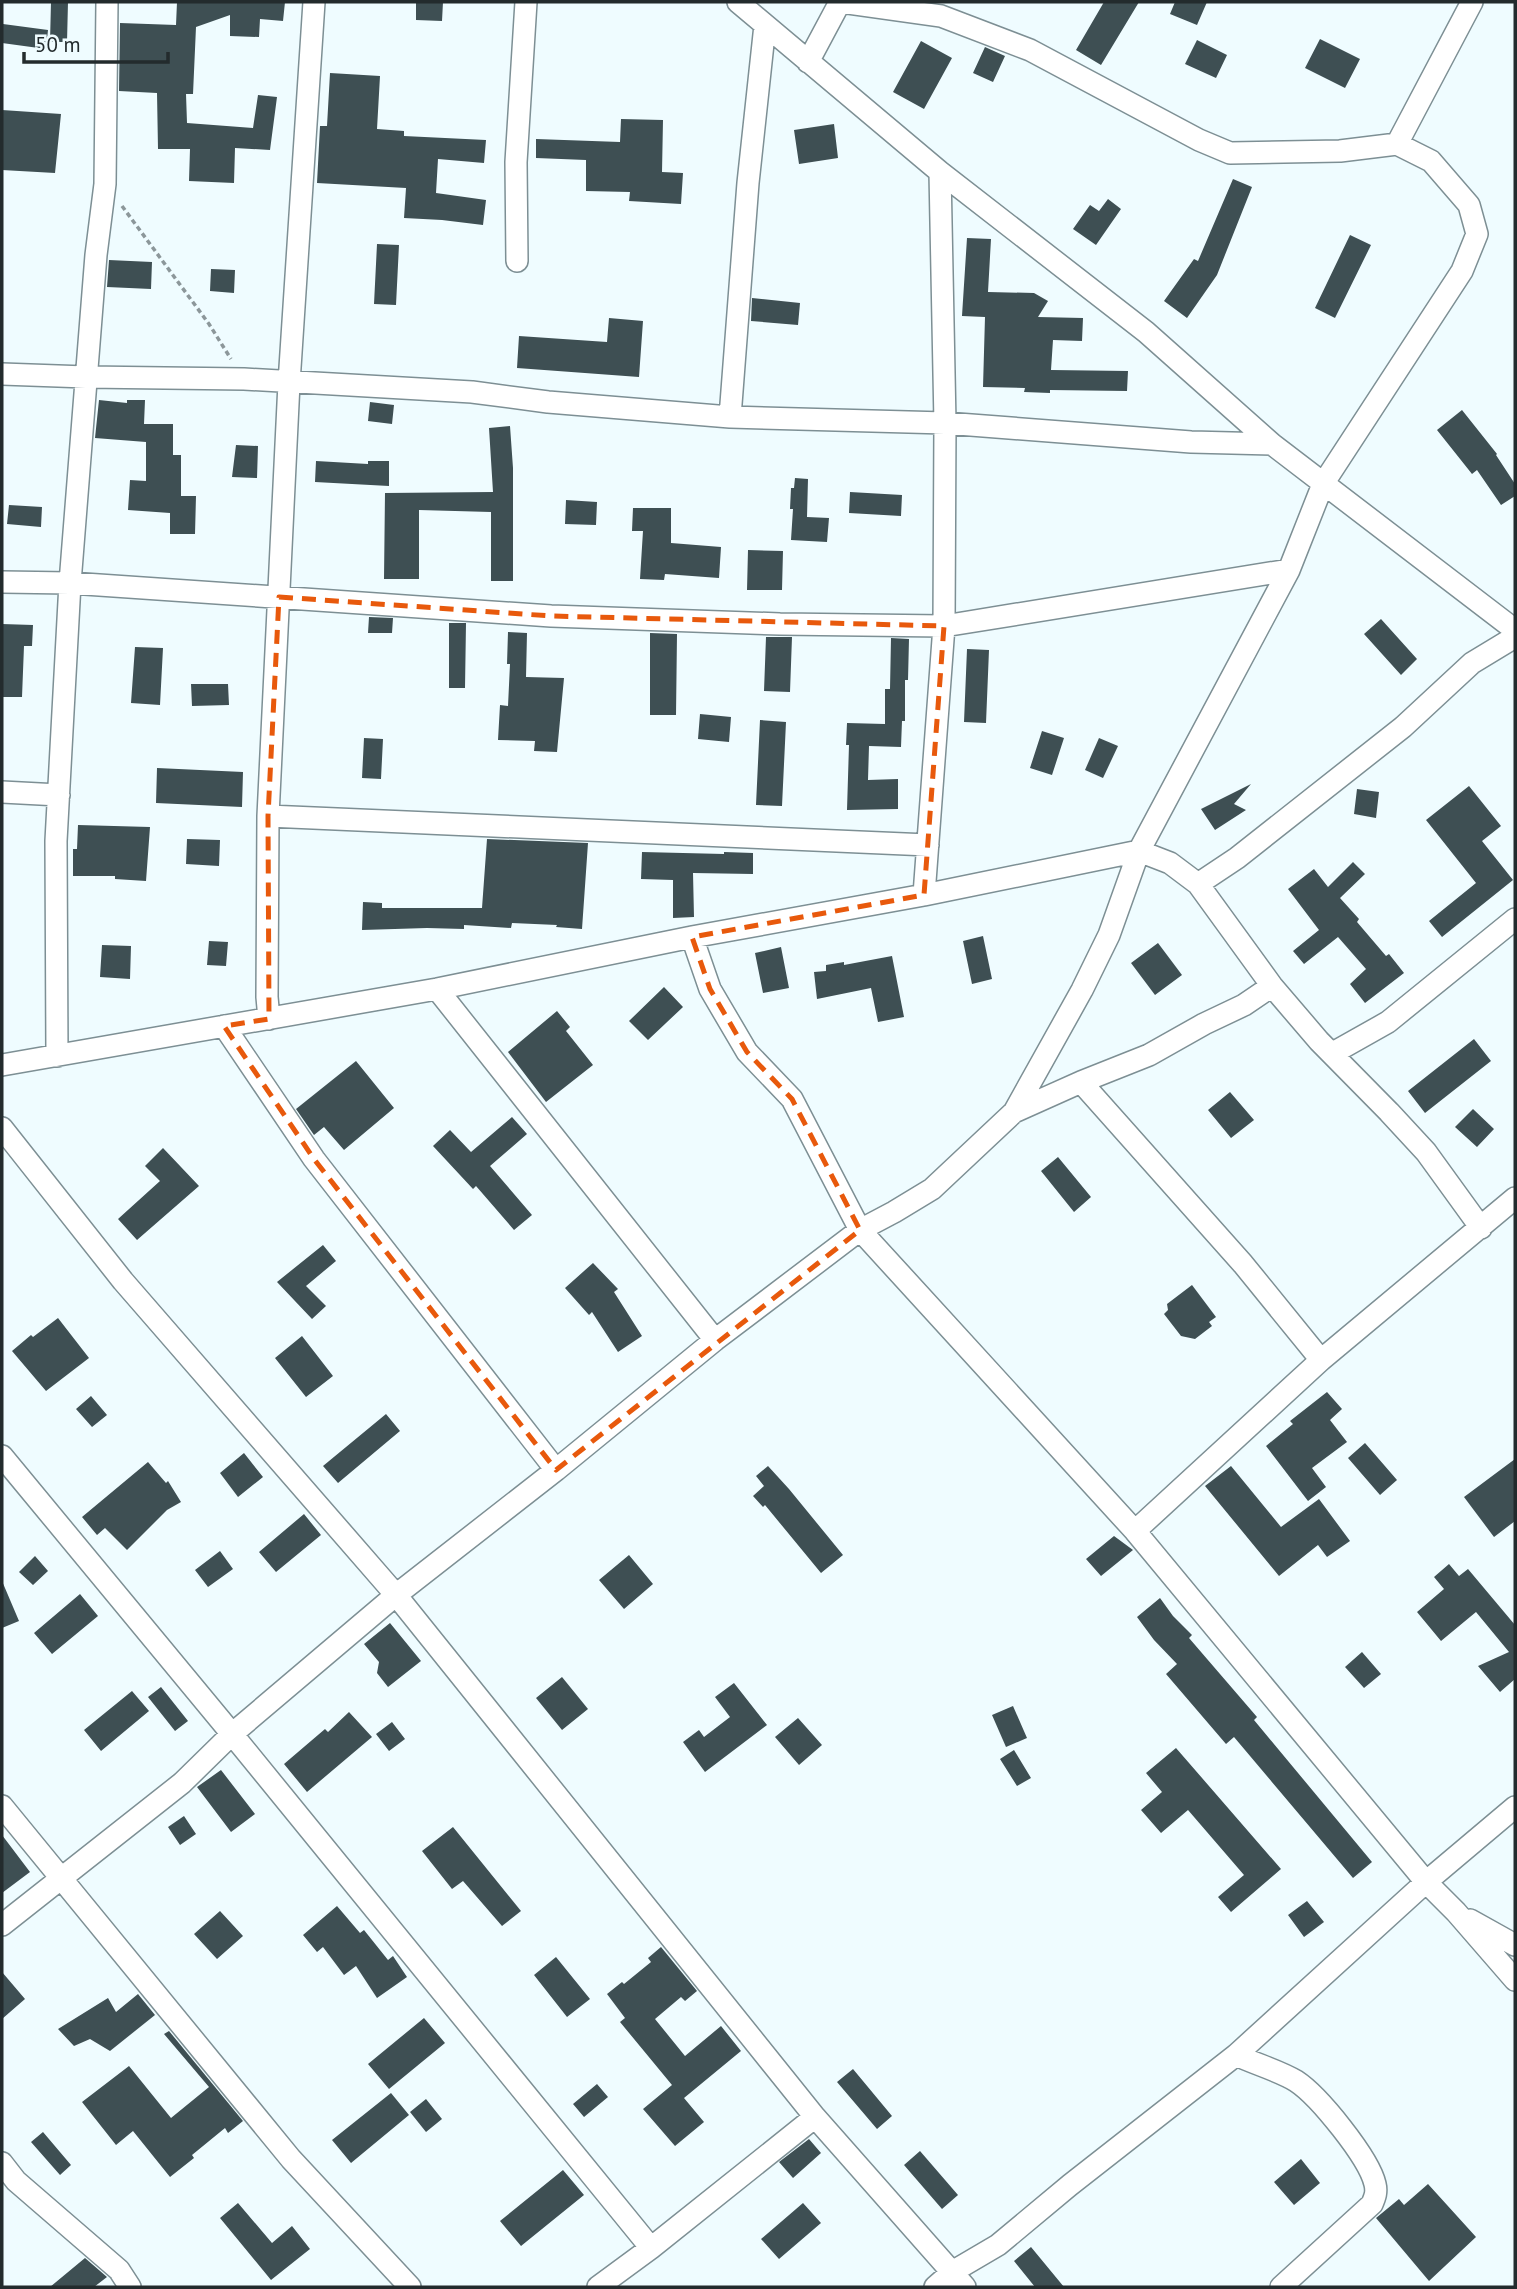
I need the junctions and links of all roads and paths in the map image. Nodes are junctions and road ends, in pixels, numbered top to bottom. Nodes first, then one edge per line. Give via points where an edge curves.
1 (107, 2) edge
2 (314, 2) edge
3 (526, 2) edge
4 (738, 2) edge
5 (841, 2) edge
6 (1472, 2) edge
7 (765, 25) junction
8 (808, 62) junction
9 (1397, 145) junction
10 (940, 172) junction
11 (105, 184) junction
12 (517, 261) dead end
13 (2, 374) edge
14 (86, 377) junction
15 (244, 379) junction
16 (289, 383) junction
17 (730, 417) junction
18 (945, 423) junction
19 (1272, 444) junction
20 (1323, 484) junction
21 (1289, 570) junction
22 (2, 582) edge
23 (70, 583) junction
24 (279, 597) junction
25 (944, 626) junction
26 (1515, 630) edge
27 (1515, 637) edge
28 (2, 792) edge
29 (59, 794) junction
30 (268, 816) junction
31 (928, 845) junction
32 (1139, 851) junction
33 (1198, 884) junction
34 (925, 895) junction
35 (1515, 919) edge
36 (692, 937) junction
37 (1272, 986) junction
38 (437, 989) junction
39 (269, 1018) junction
40 (223, 1027) junction
41 (1333, 1053) junction
42 (57, 1056) junction
43 (2, 1065) edge
44 (1081, 1082) junction
45 (1014, 1112) junction
46 (2, 1128) edge
47 (1515, 1198) edge
48 (1481, 1228) junction
49 (860, 1230) junction
50 (715, 1340) junction
51 (1321, 1360) junction
52 (2, 1456) edge
53 (556, 1470) junction
54 (1135, 1531) junction
55 (396, 1595) junction
56 (232, 1734) junction
57 (2, 1806) edge
58 (1515, 1807) edge
59 (61, 1878) junction
60 (1426, 1882) junction
61 (1456, 1912) junction
62 (2, 1925) edge
63 (1515, 1945) edge
64 (1515, 1980) edge
65 (1236, 2056) junction
66 (815, 2117) junction
67 (2, 2163) edge
68 (651, 2248) junction
69 (959, 2279) edge
70 (130, 2287) edge
71 (410, 2287) edge
72 (598, 2287) edge
73 (935, 2287) edge
74 (1281, 2287) edge

1 - 11 street
2 - 16 street
3 - 12 street via 516,162
4 - 7 street
5 - 8 street
5 - 9 street via 941,16 1030,50 1230,153
6 - 9 street
7 - 8 street
7 - 17 street
8 - 10 street
9 - 20 street via 1431,161 1469,205 1477,234 1462,271
10 - 18 street
10 - 19 street via 1146,332
11 - 14 street
11 - 15 path
13 - 14 street
14 - 15 street
14 - 23 street
15 - 16 street
16 - 17 street via 472,392
16 - 24 street
17 - 18 street
18 - 19 street
18 - 25 street
19 - 20 street
20 - 21 street
20 - 26 street
21 - 25 street
21 - 32 street
22 - 23 street
23 - 24 street
23 - 29 street
24 - 25 street via 551,616
24 - 30 street
25 - 31 street
27 - 33 street via 1472,663 1403,727
28 - 29 street
29 - 42 street
30 - 31 street
30 - 39 street
31 - 34 street
32 - 33 street via 1170,863
32 - 34 street
32 - 45 street via 1103,946
33 - 37 street
34 - 36 street
35 - 41 street via 1388,1022
36 - 38 street
36 - 49 street via 710,989 747,1052 792,1099
37 - 41 street
37 - 44 street via 1149,1055
38 - 39 street
38 - 50 street
39 - 40 street
40 - 42 street
40 - 53 street via 314,1159
41 - 48 street via 1426,1152
42 - 43 street
44 - 45 street
44 - 51 street via 1243,1264
45 - 49 street via 932,1189
46 - 55 street via 123,1281
47 - 48 street
48 - 51 street
49 - 50 street
49 - 54 street
50 - 53 street
51 - 54 street
52 - 56 street
53 - 55 street
54 - 60 street
55 - 56 street
55 - 66 street
56 - 59 street via 182,1783
56 - 68 street
57 - 59 street
58 - 60 street
59 - 62 street
59 - 71 street via 291,2159
60 - 61 street
60 - 65 street
61 - 63 street
61 - 64 street
65 - 69 street via 1070,2185
65 - 74 street via 1296,2081 1319,2101 1371,2172 1377,2193 1372,2204
66 - 68 street
66 - 69 street
67 - 70 street via 16,2181 119,2270
68 - 72 street
69 - 73 street

